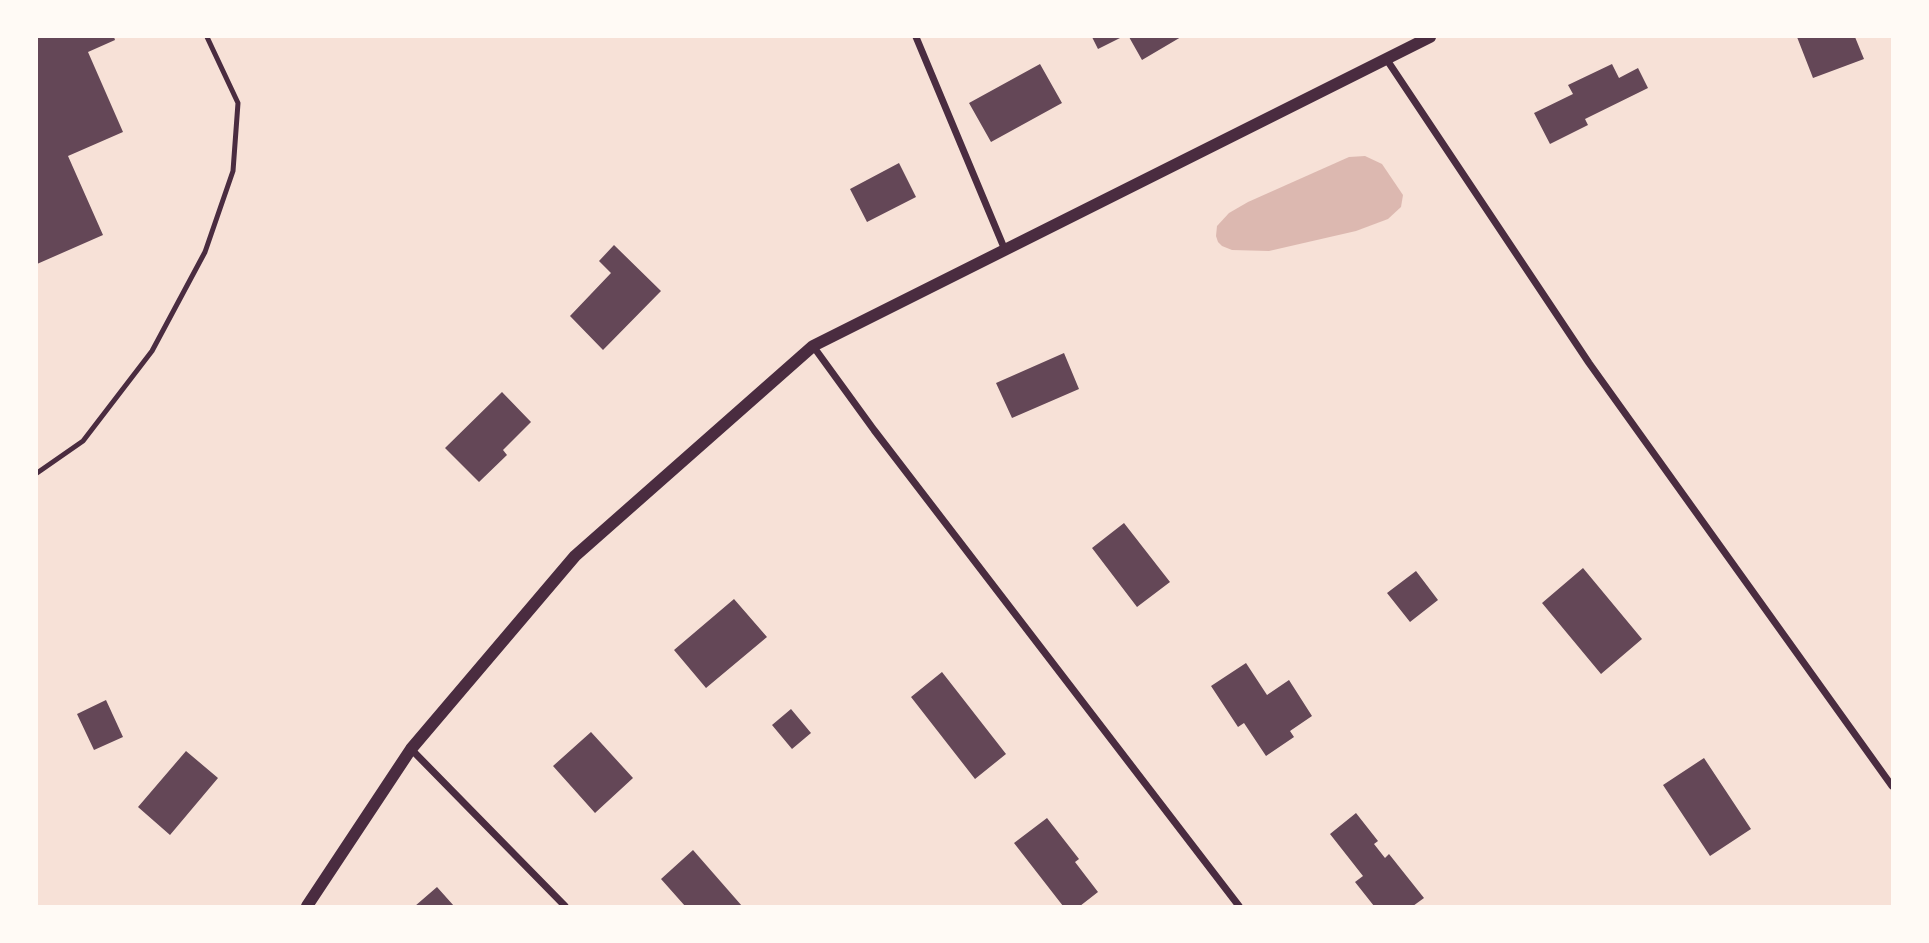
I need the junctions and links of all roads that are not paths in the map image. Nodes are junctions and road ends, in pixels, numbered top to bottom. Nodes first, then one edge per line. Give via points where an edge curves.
1 (207, 37) edge
2 (916, 37) edge
3 (1430, 37) edge
4 (1387, 60) junction
5 (1005, 250) junction
6 (813, 346) junction
7 (37, 473) edge
8 (411, 749) junction
9 (1892, 786) edge
10 (307, 906) edge
11 (565, 906) edge
12 (1239, 906) edge

1 - 7 lane via 238,103 233,171 205,252 152,351 83,440
2 - 5 street
3 - 4 street
4 - 5 street
4 - 9 street via 1589,363
5 - 6 street
6 - 8 street via 575,556
6 - 12 street
8 - 10 street
8 - 11 street

